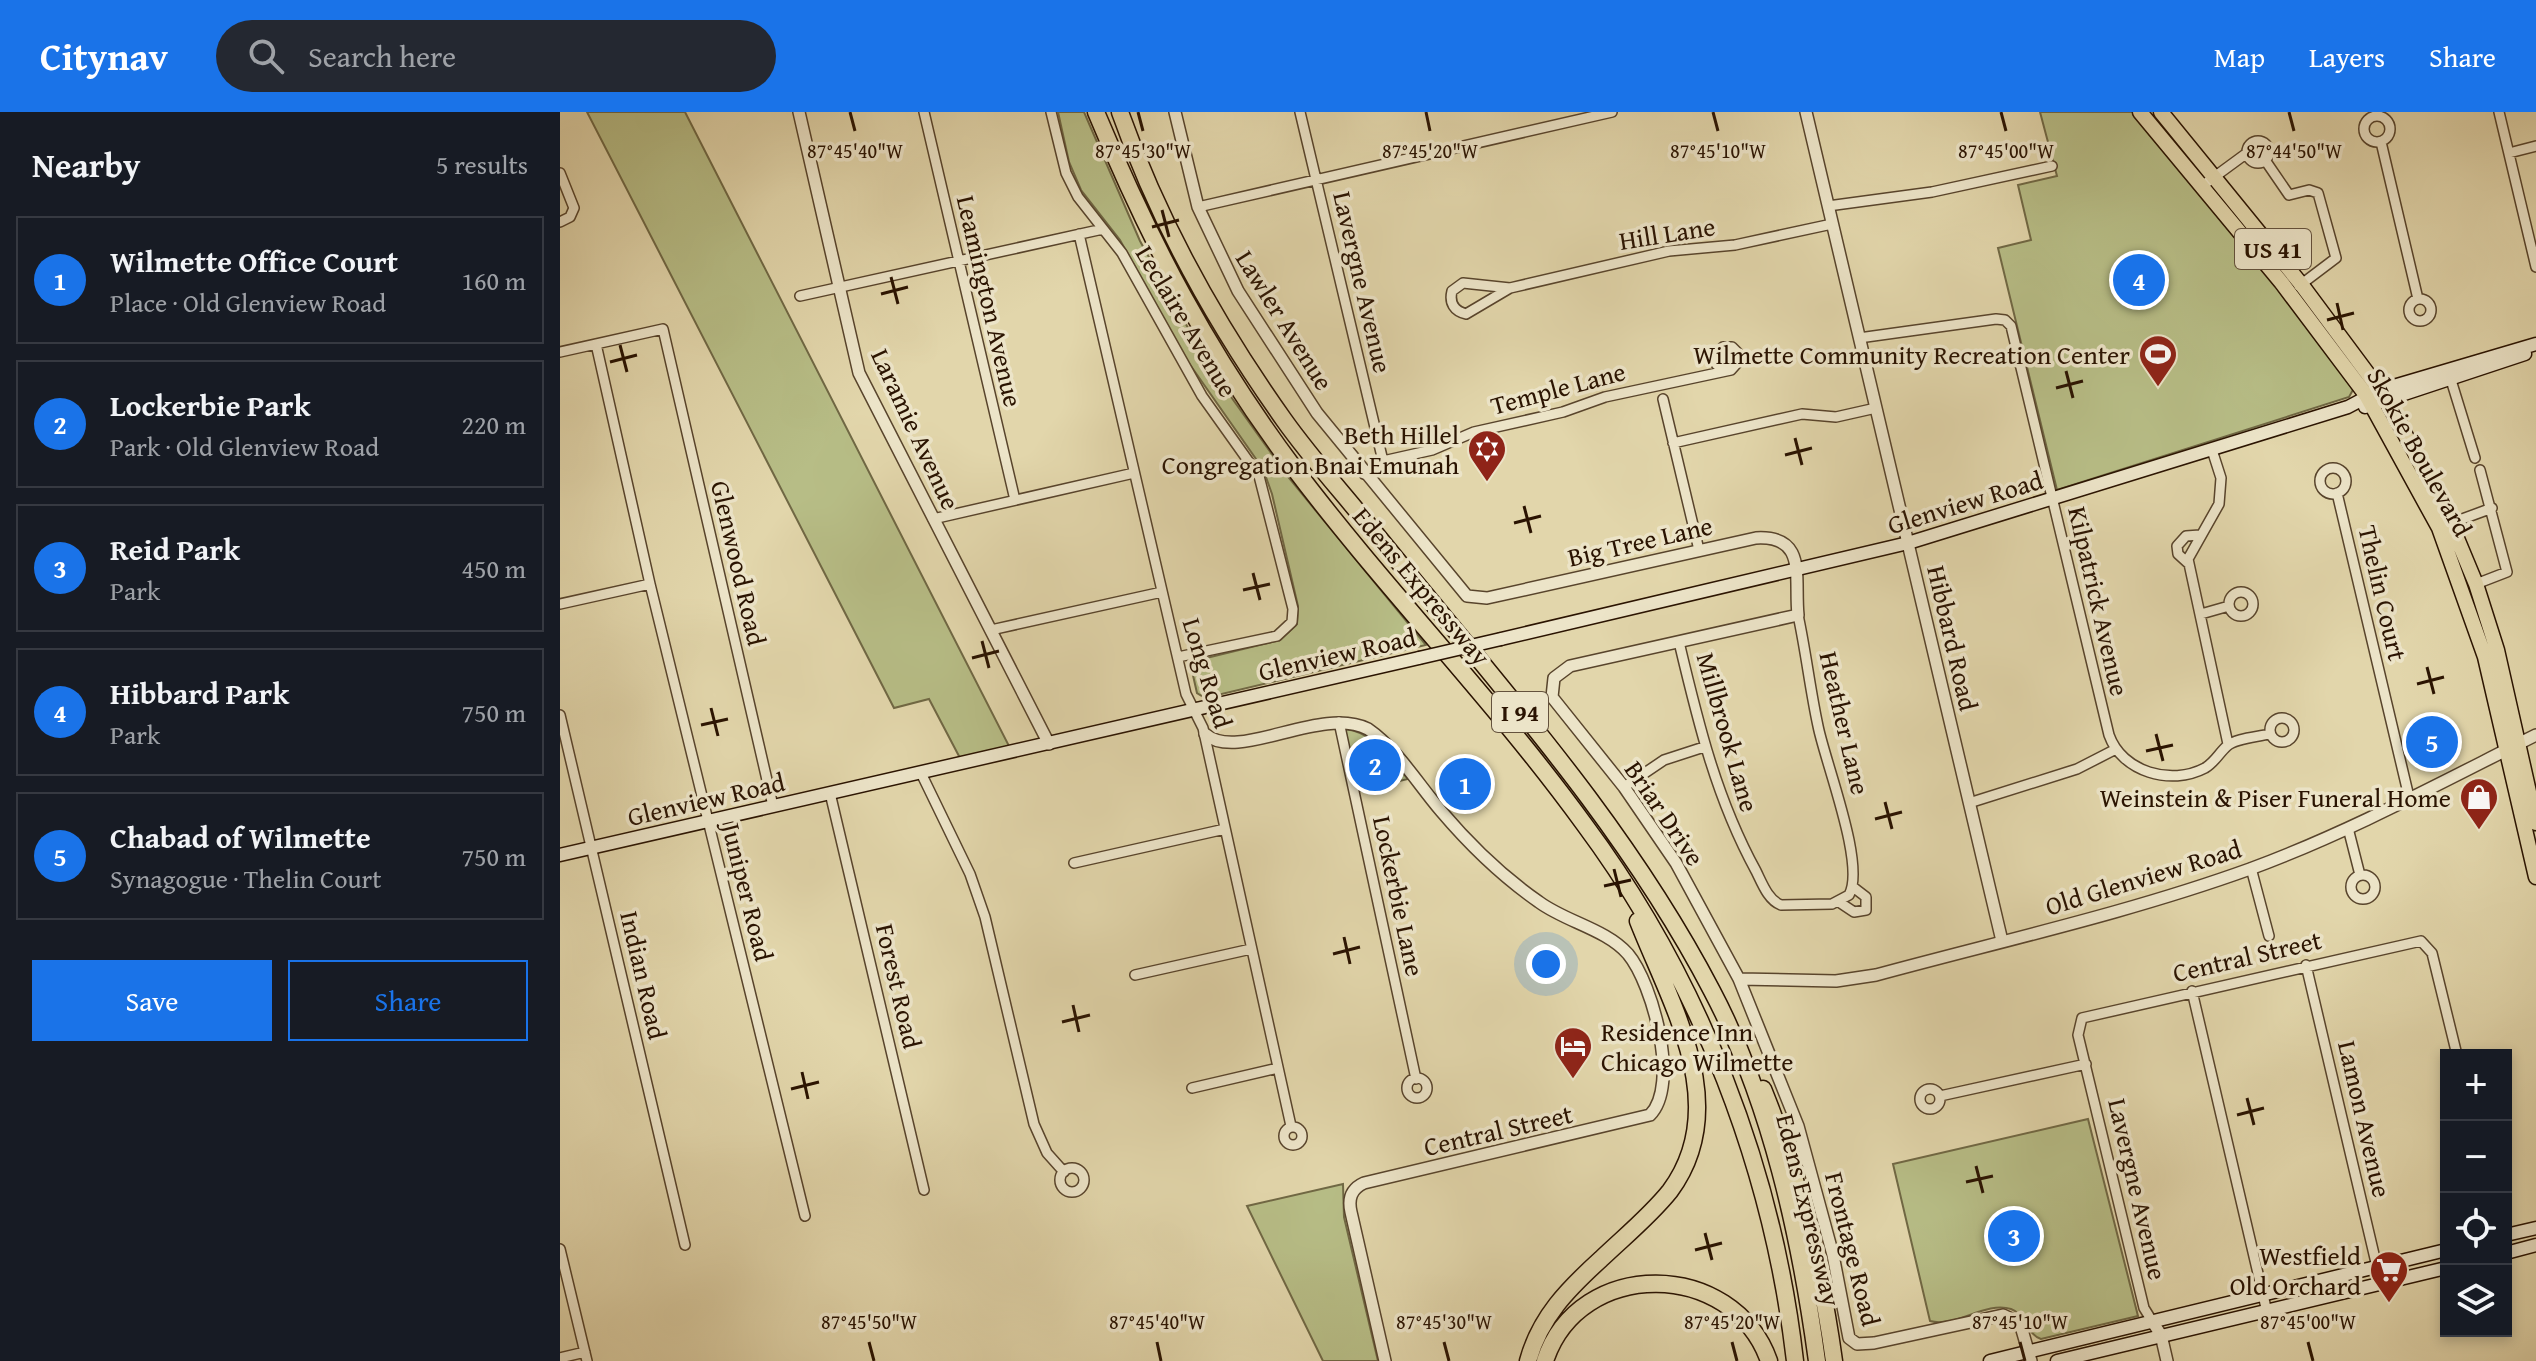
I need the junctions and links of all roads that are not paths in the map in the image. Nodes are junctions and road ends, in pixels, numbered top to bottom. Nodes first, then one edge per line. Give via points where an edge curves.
1 (799, 112) edge
2 (924, 112) edge
3 (1051, 112) edge
4 (1096, 112) edge
5 (1120, 112) edge
6 (1175, 112) edge
7 (1300, 112) edge
8 (1612, 112) edge
9 (1806, 112) edge
10 (2140, 112) edge
11 (2161, 112) edge
12 (2499, 112) edge
13 (2374, 114) edge
14 (2381, 142) junction
15 (2536, 146) edge
16 (2247, 153) junction
17 (2509, 153) junction
18 (2265, 160) junction
19 (2052, 166) dead end
20 (560, 173) edge
21 (2215, 177) junction
22 (1316, 179) junction
23 (2202, 186) junction
24 (1828, 206) junction
25 (1198, 207) junction
26 (560, 222) edge
27 (1832, 224) junction
28 (1103, 229) junction
29 (1079, 234) junction
30 (958, 261) junction
31 (2536, 265) edge
32 (840, 287) junction
33 (1510, 288) junction
34 (2295, 289) junction
35 (800, 296) dead end
36 (2418, 299) dead end
37 (1859, 338) junction
38 (596, 344) junction
39 (2536, 344) edge
40 (2536, 351) edge
41 (560, 352) edge
42 (1723, 370) dead end
43 (2451, 380) junction
44 (2377, 398) junction
45 (1663, 399) dead end
46 (1876, 408) junction
47 (1673, 443) junction
48 (2212, 450) junction
49 (2475, 458) dead end
50 (1383, 461) junction
51 (2480, 470) dead end
52 (1134, 473) junction
53 (1364, 474) junction
54 (2337, 493) dead end
55 (2052, 499) junction
56 (1015, 500) junction
57 (2492, 508) junction
58 (933, 519) junction
59 (2445, 526) junction
60 (1908, 543) junction
61 (1699, 550) junction
62 (1795, 572) junction
63 (650, 584) junction
64 (2476, 584) junction
65 (1162, 592) junction
66 (1471, 598) joint
67 (560, 604) edge
68 (2229, 606) dead end
69 (2201, 614) junction
70 (1798, 615) junction
71 (991, 630) junction
72 (1679, 642) junction
73 (1178, 657) junction
74 (1194, 710) junction
75 (560, 715) edge
76 (1339, 722) junction
77 (1205, 734) junction
78 (2269, 734) dead end
79 (2536, 735) edge
80 (1049, 744) junction
81 (2228, 744) junction
82 (1704, 747) junction
83 (2512, 747) junction
84 (2116, 749) junction
85 (921, 773) junction
86 (1624, 787) junction
87 (830, 793) junction
88 (2409, 797) junction
89 (1969, 803) junction
90 (773, 806) junction
91 (708, 821) junction
92 (2536, 823) edge
93 (2348, 828) junction
94 (1225, 829) junction
95 (591, 848) junction
96 (560, 855) edge
97 (1074, 863) dead end
98 (2251, 868) junction
99 (2360, 875) dead end
100 (2536, 877) edge
101 (1623, 882) junction
102 (1851, 891) junction
103 (1839, 902) junction
104 (1866, 910) joint
105 (2269, 936) dead end
106 (2002, 941) junction
107 (1251, 949) junction
108 (2306, 965) junction
109 (1135, 975) dead end
110 (1739, 979) junction
111 (2192, 991) junction
112 (1714, 993) junction
113 (2079, 1024) joint
114 (2455, 1049) edge
115 (2086, 1064) junction
116 (1278, 1068) junction
117 (1416, 1079) dead end
118 (1192, 1088) dead end
119 (1940, 1096) dead end
120 (1291, 1126) dead end
121 (1064, 1172) dead end
122 (924, 1190) dead end
123 (805, 1216) dead end
124 (2536, 1228) edge
125 (2512, 1234) edge
126 (685, 1245) dead end
127 (2536, 1245) edge
128 (560, 1249) edge
129 (2440, 1251) edge
130 (2512, 1251) edge
131 (2377, 1266) junction
132 (2440, 1269) edge
133 (2381, 1284) junction
134 (2263, 1294) junction
135 (2267, 1312) junction
136 (2152, 1321) junction
137 (2161, 1335) junction
138 (2030, 1356) edge
139 (586, 1357) edge
140 (560, 1358) edge
141 (1385, 1361) edge
142 (1528, 1361) edge
143 (1545, 1361) edge
144 (1769, 1361) edge
145 (1795, 1361) edge
146 (1817, 1361) edge
147 (1834, 1361) edge
148 (1990, 1361) edge
149 (2057, 1361) edge
150 (2167, 1361) edge

1 - 32 street, Laramie Avenue
2 - 30 street, Leamington Avenue
3 - 28 street, Leclaire Avenue via 1066,173
4 - 101 highway, Edens Expressway / I 94 via 1182,300 1235,385 1294,468 1562,794
5 - 112 highway, Edens Expressway / I 94 via 1203,289 1285,422 1593,803 1646,878
6 - 25 street, Lawler Avenue
7 - 22 street, Lavergne Avenue
8 - 22 street
9 - 24 street, Hibbard Road
10 - 23 main road, Skokie Boulevard / US 41
11 - 21 main road, Skokie Boulevard / US 41
12 - 17 street
13 - 14 street via 2390,126
13 - 14 street via 2365,133 2369,140
14 - 36 street
15 - 17 street
16 - 18 street via 2254,162
16 - 18 street via 2253,142 2264,142 2269,151
16 - 21 street
17 - 31 street
18 - 34 street via 2289,195 2318,193 2336,258
19 - 24 street via 1932,192
20 - 26 street via 574,208
21 - 23 street
21 - 34 main road, Skokie Boulevard / US 41
22 - 25 street
22 - 50 street, Lavergne Avenue
23 - 34 main road, Skokie Boulevard / US 41
24 - 27 street, Hibbard Road
25 - 53 street, Lawler Avenue via 1209,238 1259,326
27 - 33 street, Hill Lane via 1735,245 1669,251
27 - 37 street, Hibbard Road
28 - 29 street
28 - 73 street, Leclaire Avenue via 1122,253 1202,396 1259,476 1293,609 1292,622 1277,636
29 - 30 street
29 - 52 street, Long Road
30 - 32 street
30 - 56 street, Leamington Avenue
32 - 35 street
32 - 58 street, Laramie Avenue via 859,373
33 - 33 street, Hill Lane via 1463,283 1452,291 1451,301 1455,310 1466,314
34 - 44 main road, Skokie Boulevard / US 41
37 - 46 street, Hibbard Road
37 - 55 street, Kilpatrick Avenue via 1996,319 2008,323
38 - 41 street
38 - 63 street, Juniper Road
38 - 90 street, Glenwood Road via 663,329
39 - 44 main road, Glenview Road
40 - 43 main road, Glenview Road
42 - 50 street, Temple Lane via 1605,397
43 - 44 main road, Glenview Road
43 - 49 street
44 - 48 main road, Glenview Road
44 - 59 main road, Skokie Boulevard / US 41
45 - 47 street
46 - 47 street via 1836,417 1802,414
46 - 60 street, Hibbard Road
47 - 61 street
48 - 55 main road, Glenview Road
48 - 69 street via 2221,495 2189,553
50 - 53 street, Temple Lane
51 - 57 street
52 - 56 street
52 - 65 street, Long Road
53 - 66 street, Lawler Avenue
54 - 88 street, Thelin Court
55 - 60 main road, Glenview Road
55 - 84 street, Kilpatrick Avenue
56 - 58 street
57 - 59 street
57 - 64 street via 2507,572
58 - 71 street, Laramie Avenue
59 - 64 main road, Skokie Boulevard / US 41
59 - 83 main road, Skokie Boulevard / US 41
60 - 62 main road, Glenview Road
60 - 89 street, Hibbard Road
61 - 62 street, Big Tree Lane via 1756,538 1779,539 1796,558
61 - 66 street, Big Tree Lane
62 - 70 street
62 - 74 main road, Glenview Road, bridge
63 - 67 street
63 - 91 street, Juniper Road
64 - 83 main road, Skokie Boulevard / US 41 via 2497,650
65 - 71 street
65 - 73 street, Long Road
68 - 69 street
69 - 81 street
70 - 72 street
70 - 102 street, Heather Lane via 1819,730 1848,838
71 - 80 street, Laramie Avenue
72 - 82 street, Millbrook Lane
72 - 86 street, Briar Drive via 1570,666 1554,678 1555,703
73 - 74 street, Long Road
74 - 77 street, Long Road
74 - 80 main road, Glenview Road
75 - 95 street, Indian Road
76 - 77 street via 1237,742 1219,742
76 - 117 street, Lockerbie Lane
76 - 141 street, Central Street via 1374,733 1454,825 1537,901 1628,954 1645,984 1658,1026 1662,1076 1654,1110 1638,1121 1364,1183 1352,1193 1351,1212
77 - 94 street, Long Road
78 - 81 street
79 - 83 street, Old Glenview Road
80 - 85 main road, Glenview Road
81 - 84 street via 2207,767 2174,776 2142,770
82 - 86 street via 1664,760
82 - 103 street, Millbrook Lane via 1732,827 1772,899 1788,906
83 - 88 street, Old Glenview Road
83 - 92 main road, Skokie Boulevard / US 41
83 - 100 main road, Skokie Boulevard / US 41
84 - 89 street via 2062,774
85 - 87 main road, Glenview Road
85 - 121 street via 970,874 1038,1135
86 - 110 street, Briar Drive via 1676,863
87 - 90 main road, Glenview Road
87 - 122 street, Forest Road
88 - 93 street, Old Glenview Road
89 - 106 street, Hibbard Road
90 - 91 main road, Glenview Road
91 - 95 main road, Glenview Road
91 - 123 street, Juniper Road
93 - 98 street, Old Glenview Road
93 - 99 street
94 - 97 street
94 - 107 street, Long Road
95 - 96 main road, Glenview Road
95 - 126 street, Indian Road
98 - 105 street
98 - 106 street, Old Glenview Road
101 - 142 highway via 1688,1046 1697,1089 1697,1124 1686,1163 1669,1192 1557,1302 1537,1333
101 - 145 highway, Edens Expressway / I 94 via 1694,1007 1734,1104 1767,1211
102 - 103 street
102 - 104 street, Heather Lane via 1866,897
103 - 104 street, Millbrook Lane via 1854,912
106 - 110 street, Old Glenview Road via 1846,980
107 - 109 street
107 - 116 street, Long Road
108 - 111 street, Central Street
108 - 114 street, Central Street via 2413,940 2427,944
108 - 131 street, Lamon Avenue
110 - 138 street, Frontage Road via 1798,1126 1849,1338 1857,1344 1874,1343 2003,1315 2020,1323
111 - 113 street, Central Street via 2089,1015
111 - 134 street
112 - 146 highway, Edens Expressway / I 94 via 1777,1165 1799,1250
112 - 147 highway via 1748,1051 1791,1158 1813,1238
113 - 115 street, Lavergne Avenue
115 - 119 street
115 - 136 street, Lavergne Avenue via 2144,1308
116 - 118 street
116 - 120 street, Long Road
124 - 125 main road
127 - 130 main road
128 - 139 street
129 - 131 main road
131 - 133 street, Lamon Avenue
131 - 134 main road
132 - 133 main road
133 - 135 main road
134 - 135 street
134 - 136 main road
135 - 137 main road
136 - 137 street, Lavergne Avenue
136 - 138 main road
137 - 149 main road
137 - 150 street, Lavergne Avenue
138 - 148 main road
139 - 140 street
143 - 144 highway via 1555,1337 1592,1301 1631,1284 1660,1282 1700,1290 1728,1306 1750,1326

